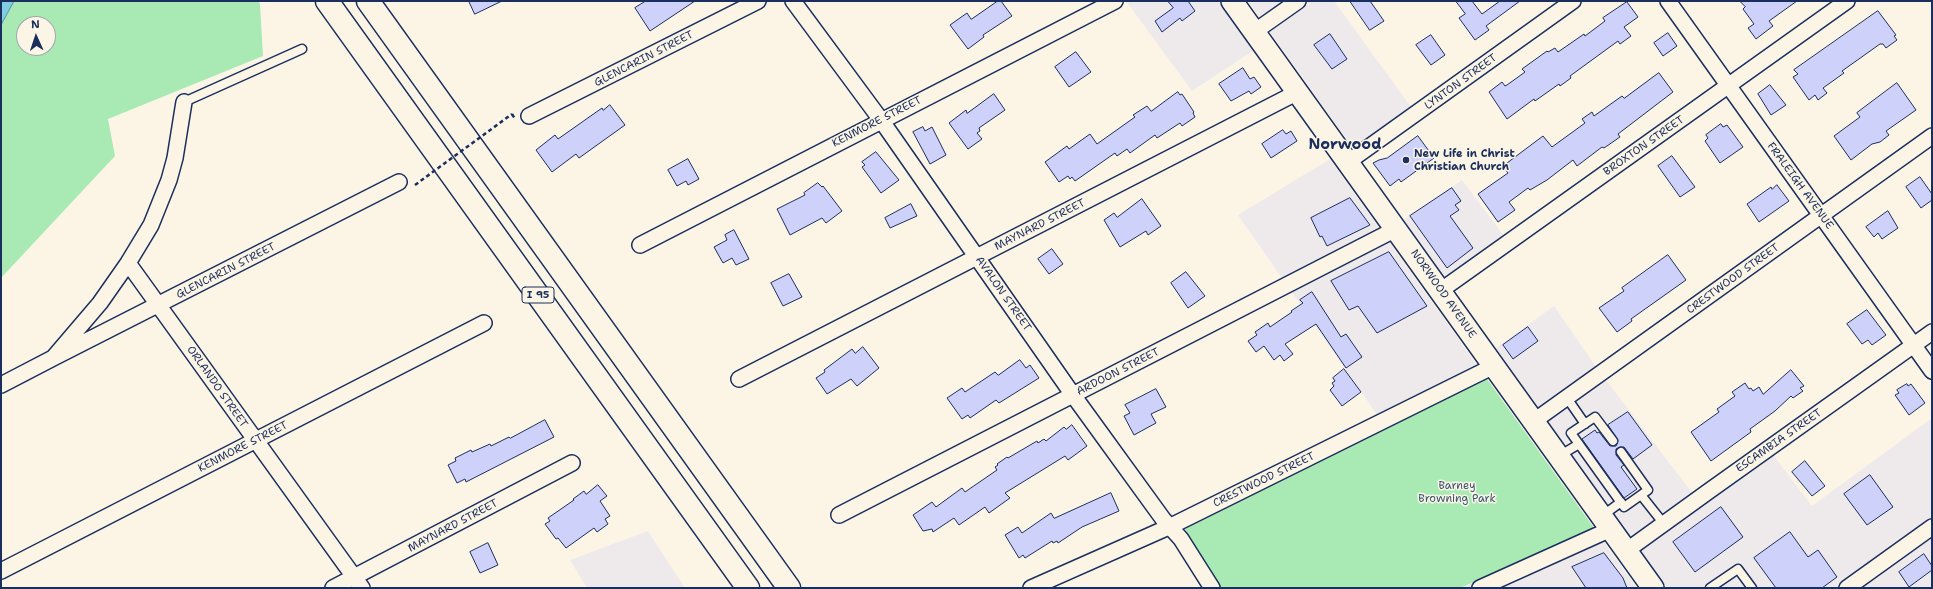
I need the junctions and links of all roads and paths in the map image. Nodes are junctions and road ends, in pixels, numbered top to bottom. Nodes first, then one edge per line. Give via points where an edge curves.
1 (327, 1) edge
2 (368, 1) edge
3 (758, 1) edge
4 (793, 1) edge
5 (1115, 1) edge
6 (1232, 1) edge
7 (1298, 1) edge
8 (1573, 1) edge
9 (1668, 1) edge
10 (1847, 1) edge
11 (1254, 32) junction
12 (302, 49) dead end
13 (1729, 86) junction
14 (1298, 92) junction
15 (184, 102) joint
16 (512, 114) dead end
17 (529, 116) dead end
18 (881, 120) junction
19 (1932, 136) edge
20 (1348, 162) junction
21 (399, 182) dead end
22 (414, 185) dead end
23 (1822, 216) junction
24 (1396, 229) junction
25 (640, 245) dead end
26 (978, 257) junction
27 (128, 263) junction
28 (1440, 291) junction
29 (160, 305) junction
30 (484, 324) dead end
31 (1932, 332) edge
32 (1914, 345) junction
33 (53, 358) junction
34 (1494, 366) junction
35 (1932, 370) edge
36 (739, 379) dead end
37 (1, 385) edge
38 (1073, 395) junction
39 (1567, 398) junction
40 (1534, 421) junction
41 (1585, 424) junction
42 (255, 440) junction
43 (1613, 441) dead end
44 (1579, 444) junction
45 (1559, 456) junction
46 (1615, 458) dead end
47 (572, 463) dead end
48 (1641, 495) junction
49 (1621, 502) junction
50 (839, 515) dead end
51 (1606, 523) junction
52 (1664, 524) junction
53 (1171, 526) junction
54 (1932, 527) edge
55 (1626, 551) junction
56 (1, 571) edge
57 (358, 583) edge
58 (1497, 584) edge
59 (333, 588) edge
60 (748, 588) edge
61 (789, 588) edge
62 (1031, 588) edge
63 (1212, 588) edge
64 (1480, 588) edge
65 (1652, 588) edge
66 (1710, 588) edge
67 (1752, 588) edge
68 (1847, 588) edge

1 - 60 highway, I 95
2 - 61 highway, I 95
3 - 17 street, GLENCARIN STREET
4 - 18 street, AVALON STREET
5 - 18 street, KENMORE STREET
6 - 11 main road, NORWOOD AVENUE
7 - 11 street
8 - 20 street, LYNTON STREET
9 - 13 street, FRALEIGH AVENUE
10 - 13 street, BROXTON STREET
11 - 14 main road, NORWOOD AVENUE
12 - 15 lane
13 - 23 street, FRALEIGH AVENUE
13 - 28 street, BROXTON STREET
14 - 20 main road, NORWOOD AVENUE
14 - 26 street, MAYNARD STREET
15 - 27 street via 169,180 151,225
16 - 22 path, bridge
18 - 25 street, KENMORE STREET
18 - 26 street, AVALON STREET
19 - 23 street, CRESTWOOD STREET
20 - 24 main road, NORWOOD AVENUE
21 - 29 street, GLENCARIN STREET
23 - 32 street, FRALEIGH AVENUE
23 - 39 street, CRESTWOOD STREET
24 - 28 main road, NORWOOD AVENUE
24 - 38 street, ARDOON STREET
26 - 36 street, MAYNARD STREET
26 - 38 street, AVALON STREET
27 - 29 street, ORLANDO STREET
27 - 33 street via 100,303
28 - 34 main road, NORWOOD AVENUE
29 - 33 street, GLENCARIN STREET
29 - 42 street, ORLANDO STREET
30 - 42 street, KENMORE STREET
31 - 32 street, ESCAMBIA STREET
32 - 35 street, FRALEIGH AVENUE
32 - 52 street, ESCAMBIA STREET
33 - 37 street, GLENCARIN STREET
34 - 40 main road, NORWOOD AVENUE
34 - 53 street, CRESTWOOD STREET
38 - 50 street, ARDOON STREET
38 - 53 street, AVALON STREET via 1163,520
39 - 40 street, CRESTWOOD STREET
39 - 41 lane
40 - 45 main road, NORWOOD AVENUE
41 - 43 lane via 1595,417 1604,436
41 - 44 lane via 1571,433
42 - 56 street, KENMORE STREET
42 - 57 street, ORLANDO STREET
44 - 45 lane
44 - 49 lane via 1611,484
45 - 51 main road, NORWOOD AVENUE
46 - 48 lane via 1622,453 1629,471 1648,490
47 - 57 street, MAYNARD STREET
48 - 49 lane via 1624,507
48 - 52 lane
49 - 51 lane
51 - 55 main road, NORWOOD AVENUE
51 - 58 street
52 - 55 street, ESCAMBIA STREET
53 - 62 street, CRESTWOOD STREET
53 - 63 street, AVALON STREET
54 - 68 street
55 - 65 main road, NORWOOD AVENUE
57 - 59 street, MAYNARD STREET
58 - 64 street
66 - 67 lane via 1738,570

